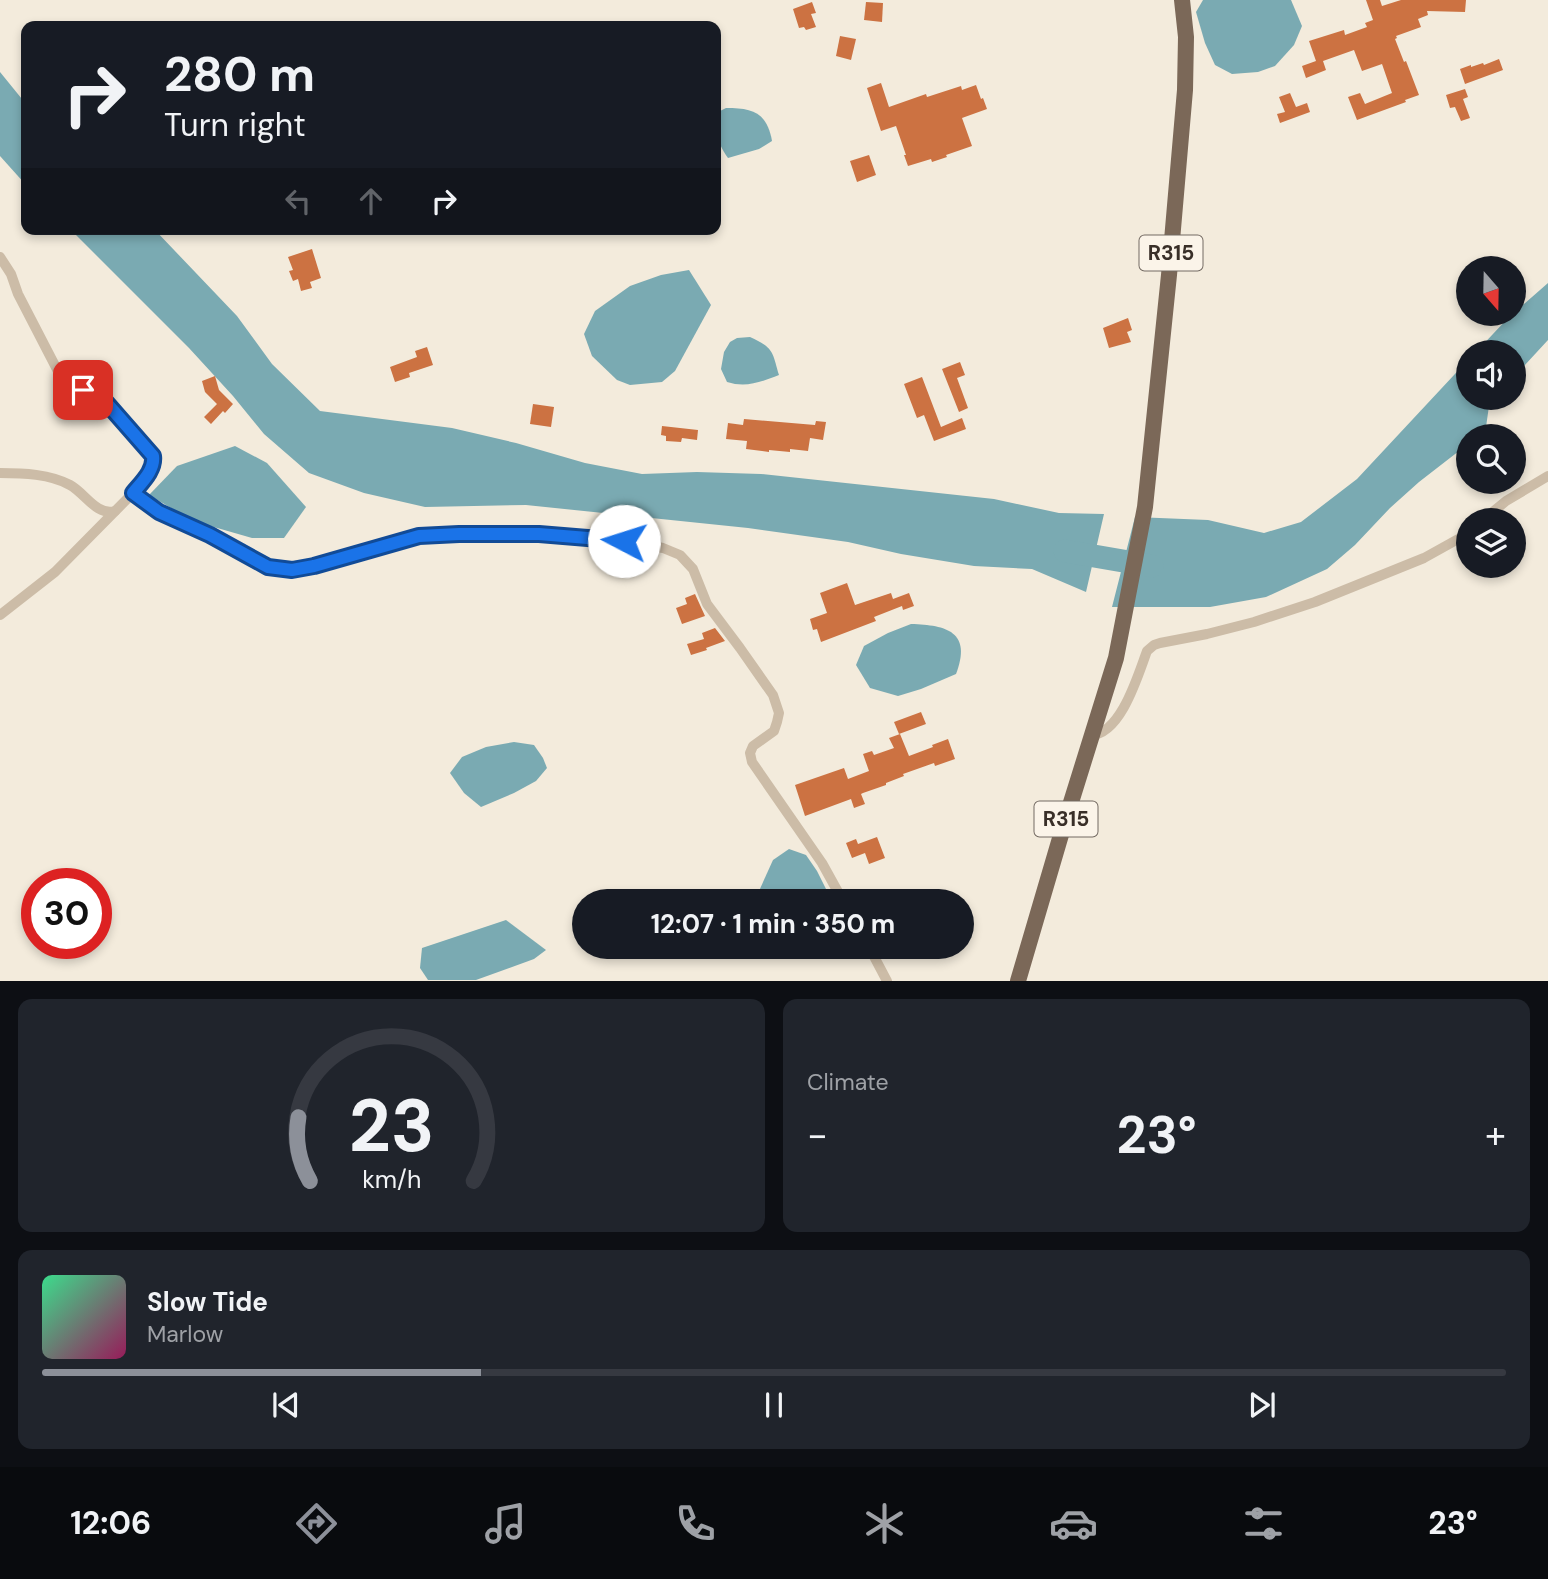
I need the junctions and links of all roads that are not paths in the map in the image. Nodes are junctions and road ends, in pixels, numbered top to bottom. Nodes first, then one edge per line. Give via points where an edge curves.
1 (1182, 0) edge
2 (0, 257) edge
3 (0, 473) edge
4 (1548, 476) edge
5 (133, 493) junction
6 (1498, 508) edge
7 (1456, 539) edge
8 (0, 615) edge
9 (1091, 735) junction
10 (836, 889) edge
11 (875, 959) edge
12 (887, 981) edge
13 (1018, 981) edge

1 - 9 main road, R315 via 1186,79 1146,507 1116,658
2 - 5 street via 64,383 104,400 153,456 149,473
3 - 5 street via 56,479 107,513
4 - 6 street
5 - 8 street via 55,572
5 - 10 street via 159,512 268,567 292,570 419,536 459,534 624,541 680,555 693,569 707,604 773,695 777,722 774,731 753,746 752,762
7 - 9 street via 1424,558 1315,602 1207,635 1154,645 1147,651 1119,715 1105,731
9 - 13 main road, R315
11 - 12 street

